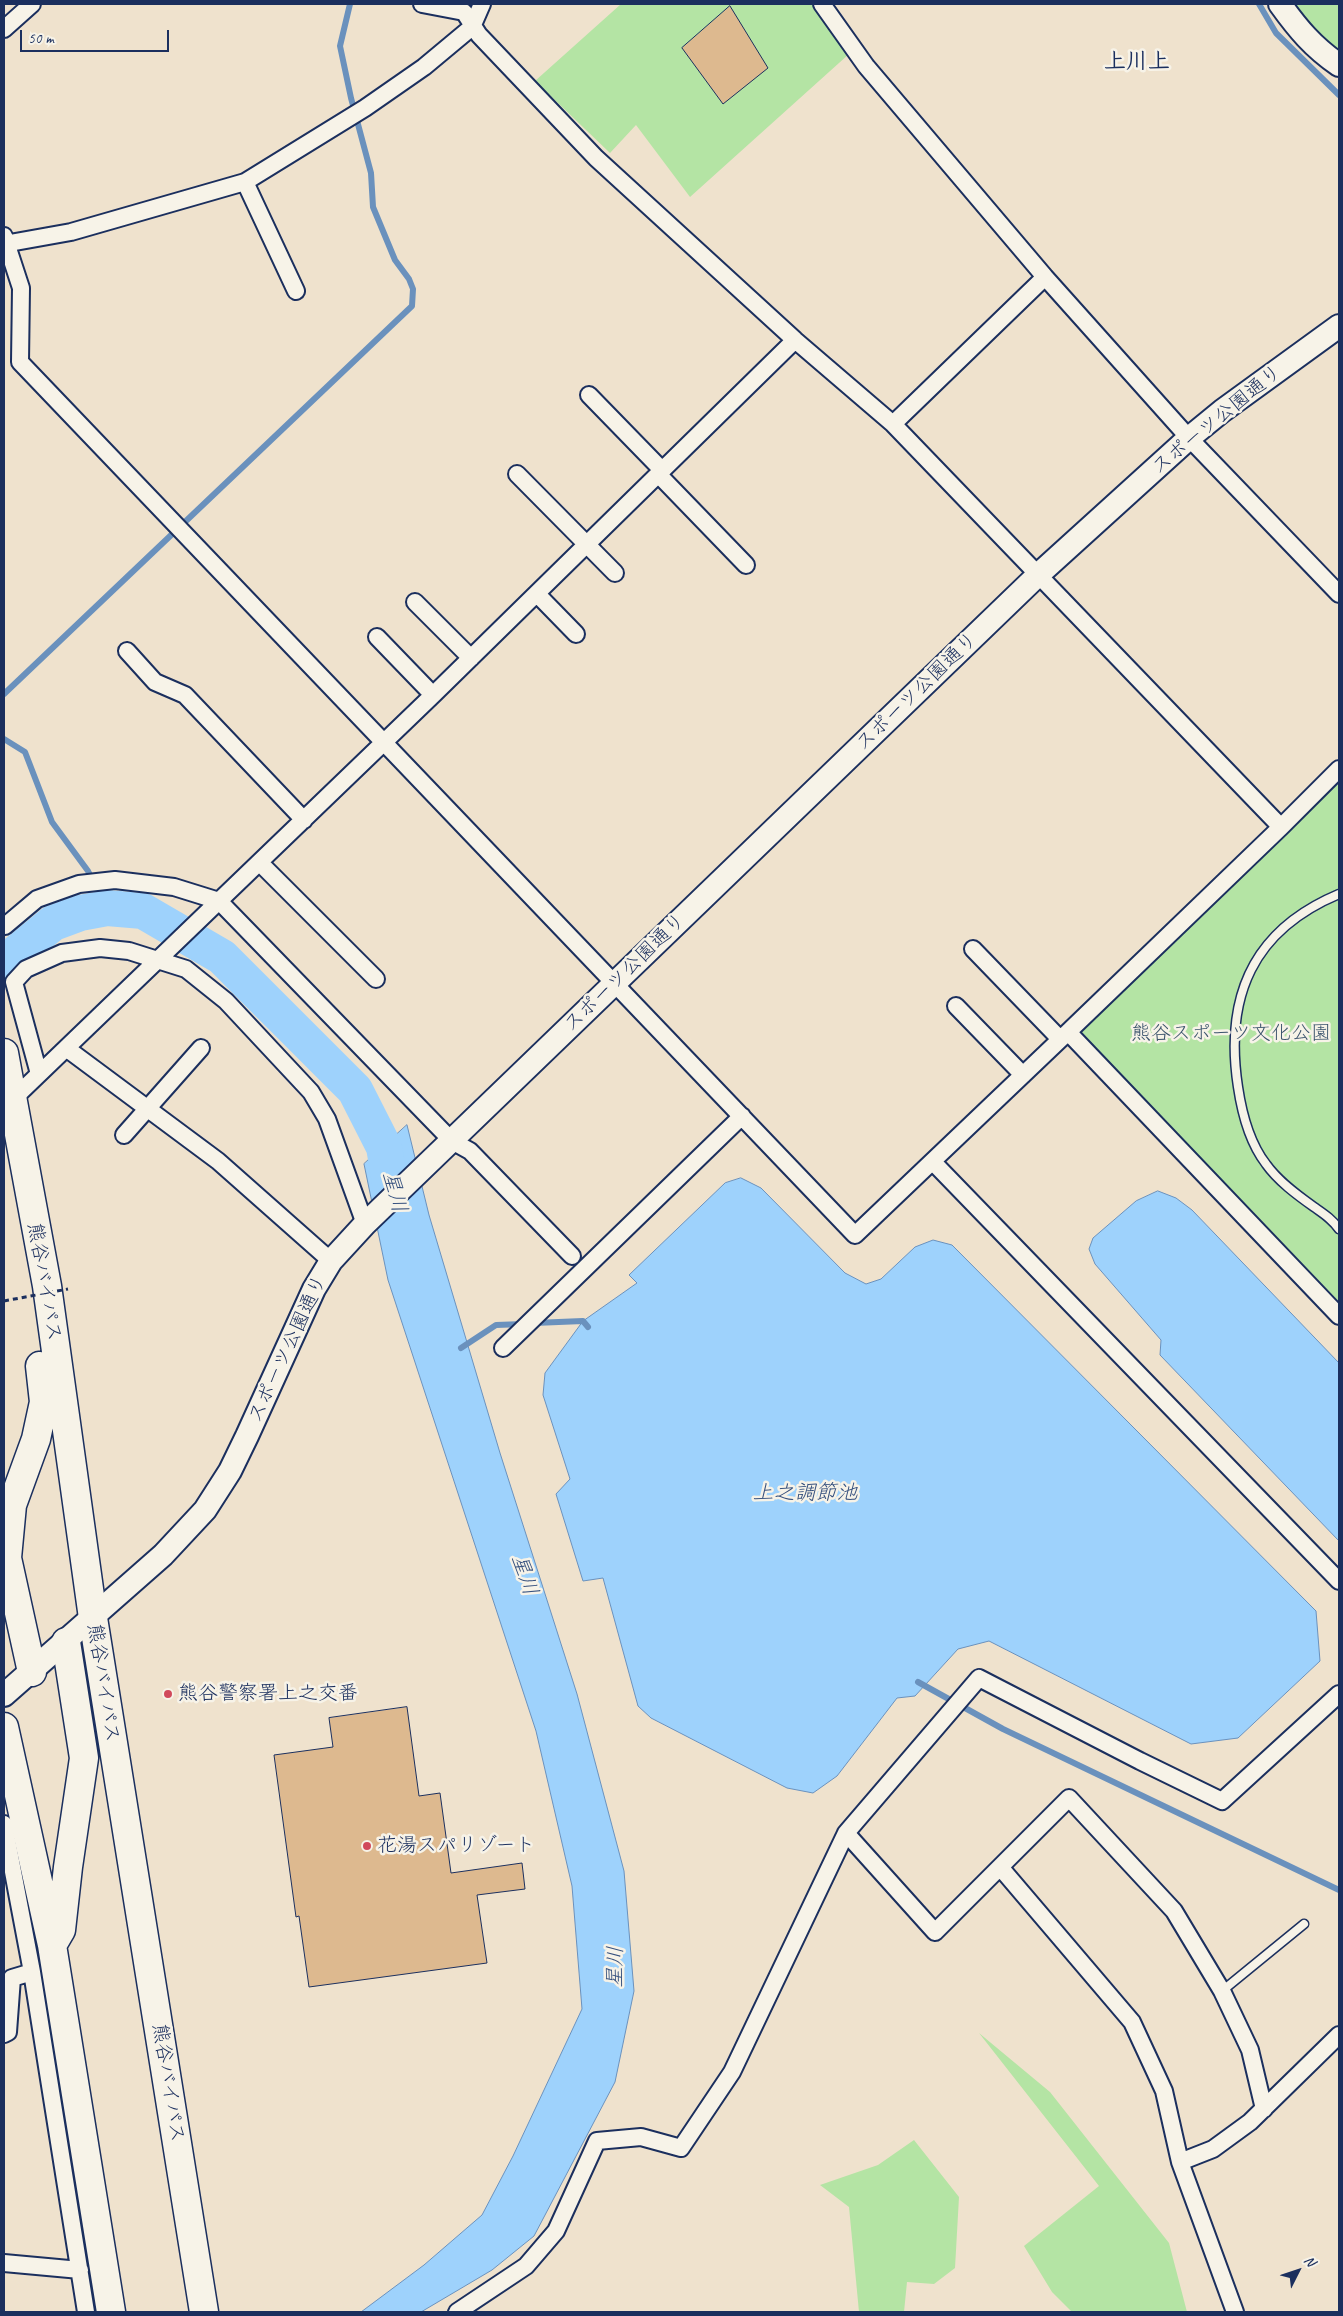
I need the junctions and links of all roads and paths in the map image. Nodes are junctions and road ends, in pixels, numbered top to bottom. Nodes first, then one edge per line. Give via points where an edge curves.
1 (32, 4) edge
2 (422, 4) edge
3 (482, 4) edge
4 (822, 4) edge
5 (1280, 4) edge
6 (472, 27) junction
7 (4, 29) edge
8 (1339, 64) edge
9 (245, 182) junction
10 (5, 241) edge
11 (1045, 277) junction
12 (296, 291) dead end
13 (1339, 326) edge
14 (795, 340) junction
15 (589, 395) dead end
16 (893, 424) junction
17 (1189, 438) junction
18 (660, 472) junction
19 (517, 474) dead end
20 (587, 545) junction
21 (746, 564) dead end
22 (615, 573) dead end
23 (1039, 574) junction
24 (537, 594) junction
25 (1339, 594) edge
26 (414, 602) dead end
27 (576, 634) dead end
28 (377, 637) dead end
29 (126, 651) dead end
30 (471, 658) junction
31 (433, 695) junction
32 (385, 742) junction
33 (1339, 769) edge
34 (304, 820) junction
35 (1282, 827) junction
36 (260, 863) junction
37 (1339, 894) edge
38 (219, 901) junction
39 (5, 926) dead end
40 (973, 949) dead end
41 (157, 959) junction
42 (376, 979) dead end
43 (614, 984) junction
44 (956, 1006) dead end
45 (1064, 1035) junction
46 (66, 1048) junction
47 (201, 1048) dead end
48 (4, 1053) edge
49 (39, 1074) junction
50 (1023, 1075) junction
51 (8, 1105) edge
52 (147, 1108) junction
53 (742, 1116) junction
54 (124, 1135) dead end
55 (447, 1146) junction
56 (933, 1162) junction
57 (365, 1224) junction
58 (1339, 1229) edge
59 (572, 1256) dead end
60 (331, 1261) junction
61 (42, 1264) junction
62 (68, 1289) dead end
63 (4, 1301) edge
64 (1339, 1316) edge
65 (503, 1348) dead end
66 (1339, 1581) edge
67 (93, 1618) junction
68 (66, 1642) junction
69 (32, 1672) junction
70 (1339, 1694) edge
71 (4, 1695) edge
72 (4, 1727) edge
73 (4, 1824) edge
74 (846, 1833) junction
75 (1000, 1867) junction
76 (1304, 1924) dead end
77 (52, 1945) junction
78 (32, 1972) junction
79 (1222, 1990) junction
80 (4, 2034) edge
81 (1339, 2035) edge
82 (1264, 2108) junction
83 (1180, 2162) junction
84 (4, 2263) edge
85 (80, 2270) junction
86 (201, 2306) edge
87 (86, 2312) edge
88 (111, 2312) edge
89 (456, 2312) edge
90 (1236, 2312) edge

1 - 7 street
2 - 6 street via 464,12
3 - 6 street
4 - 11 street via 866,66
5 - 8 street via 1317,49
6 - 9 street via 424,67 365,108
6 - 14 street via 596,158
9 - 10 street via 72,232
9 - 12 street
10 - 32 street via 21,288 20,362
11 - 16 street
11 - 17 street
13 - 17 street, スポーツ公園通り
14 - 16 street
14 - 18 street
15 - 18 street
16 - 23 street
17 - 23 street, スポーツ公園通り
17 - 25 street
18 - 20 street
18 - 21 street
19 - 20 street
20 - 22 street
20 - 24 street
23 - 35 street
23 - 43 street, スポーツ公園通り
24 - 27 street
24 - 30 street
26 - 30 street
28 - 31 street
29 - 34 street via 155,682 185,695
30 - 31 street
31 - 32 street
32 - 34 street
32 - 43 street
33 - 35 street
34 - 36 street
35 - 45 street
36 - 38 street
36 - 42 street
37 - 58 lane via 1291,920 1268,943 1252,968 1234,1032 1240,1102 1248,1131 1266,1165 1285,1184 1333,1220
38 - 39 street via 174,887 108,880 79,884 37,899
38 - 41 street
38 - 55 street
40 - 45 street
41 - 46 street
41 - 49 street via 100,948 62,953 26,969 14,982
41 - 57 street via 186,969 226,1001 311,1092 327,1119
43 - 53 street
43 - 55 street, スポーツ公園通り
44 - 50 street
45 - 50 street
45 - 64 street
46 - 49 street
46 - 52 street
47 - 52 street
48 - 51 highway, 熊谷バイパス
49 - 51 street
50 - 56 street
51 - 61 highway, 熊谷バイパス
52 - 54 street
52 - 60 street via 218,1161
53 - 56 street via 855,1235
53 - 65 street
55 - 57 street, スポーツ公園通り
55 - 59 street via 470,1151
56 - 66 street
57 - 60 street, スポーツ公園通り
60 - 67 street, スポーツ公園通り via 314,1289 230,1471 205,1510 163,1555
61 - 67 highway, 熊谷バイパス
61 - 69 highway via 32,1286 44,1402 36,1438 12,1505 7,1558
62 - 63 path, bridge
67 - 68 street, スポーツ公園通り
67 - 86 highway, 熊谷バイパス
68 - 69 street, スポーツ公園通り
68 - 77 highway via 84,1758 62,1930
69 - 71 street, スポーツ公園通り
70 - 74 street via 1222,1801 979,1678
72 - 77 highway
73 - 78 street
74 - 75 street via 935,1932
74 - 89 street via 732,2072 681,2148 640,2137 597,2141 556,2231 526,2266
75 - 79 street via 1069,1798 1174,1911
75 - 83 street via 1132,2022 1164,2091
76 - 79 lane
77 - 88 highway
78 - 80 street via 12,1978 8,2032
78 - 85 street
79 - 82 street via 1250,2050
81 - 82 street
82 - 83 street via 1214,2149
83 - 90 street
84 - 85 street
85 - 87 street

